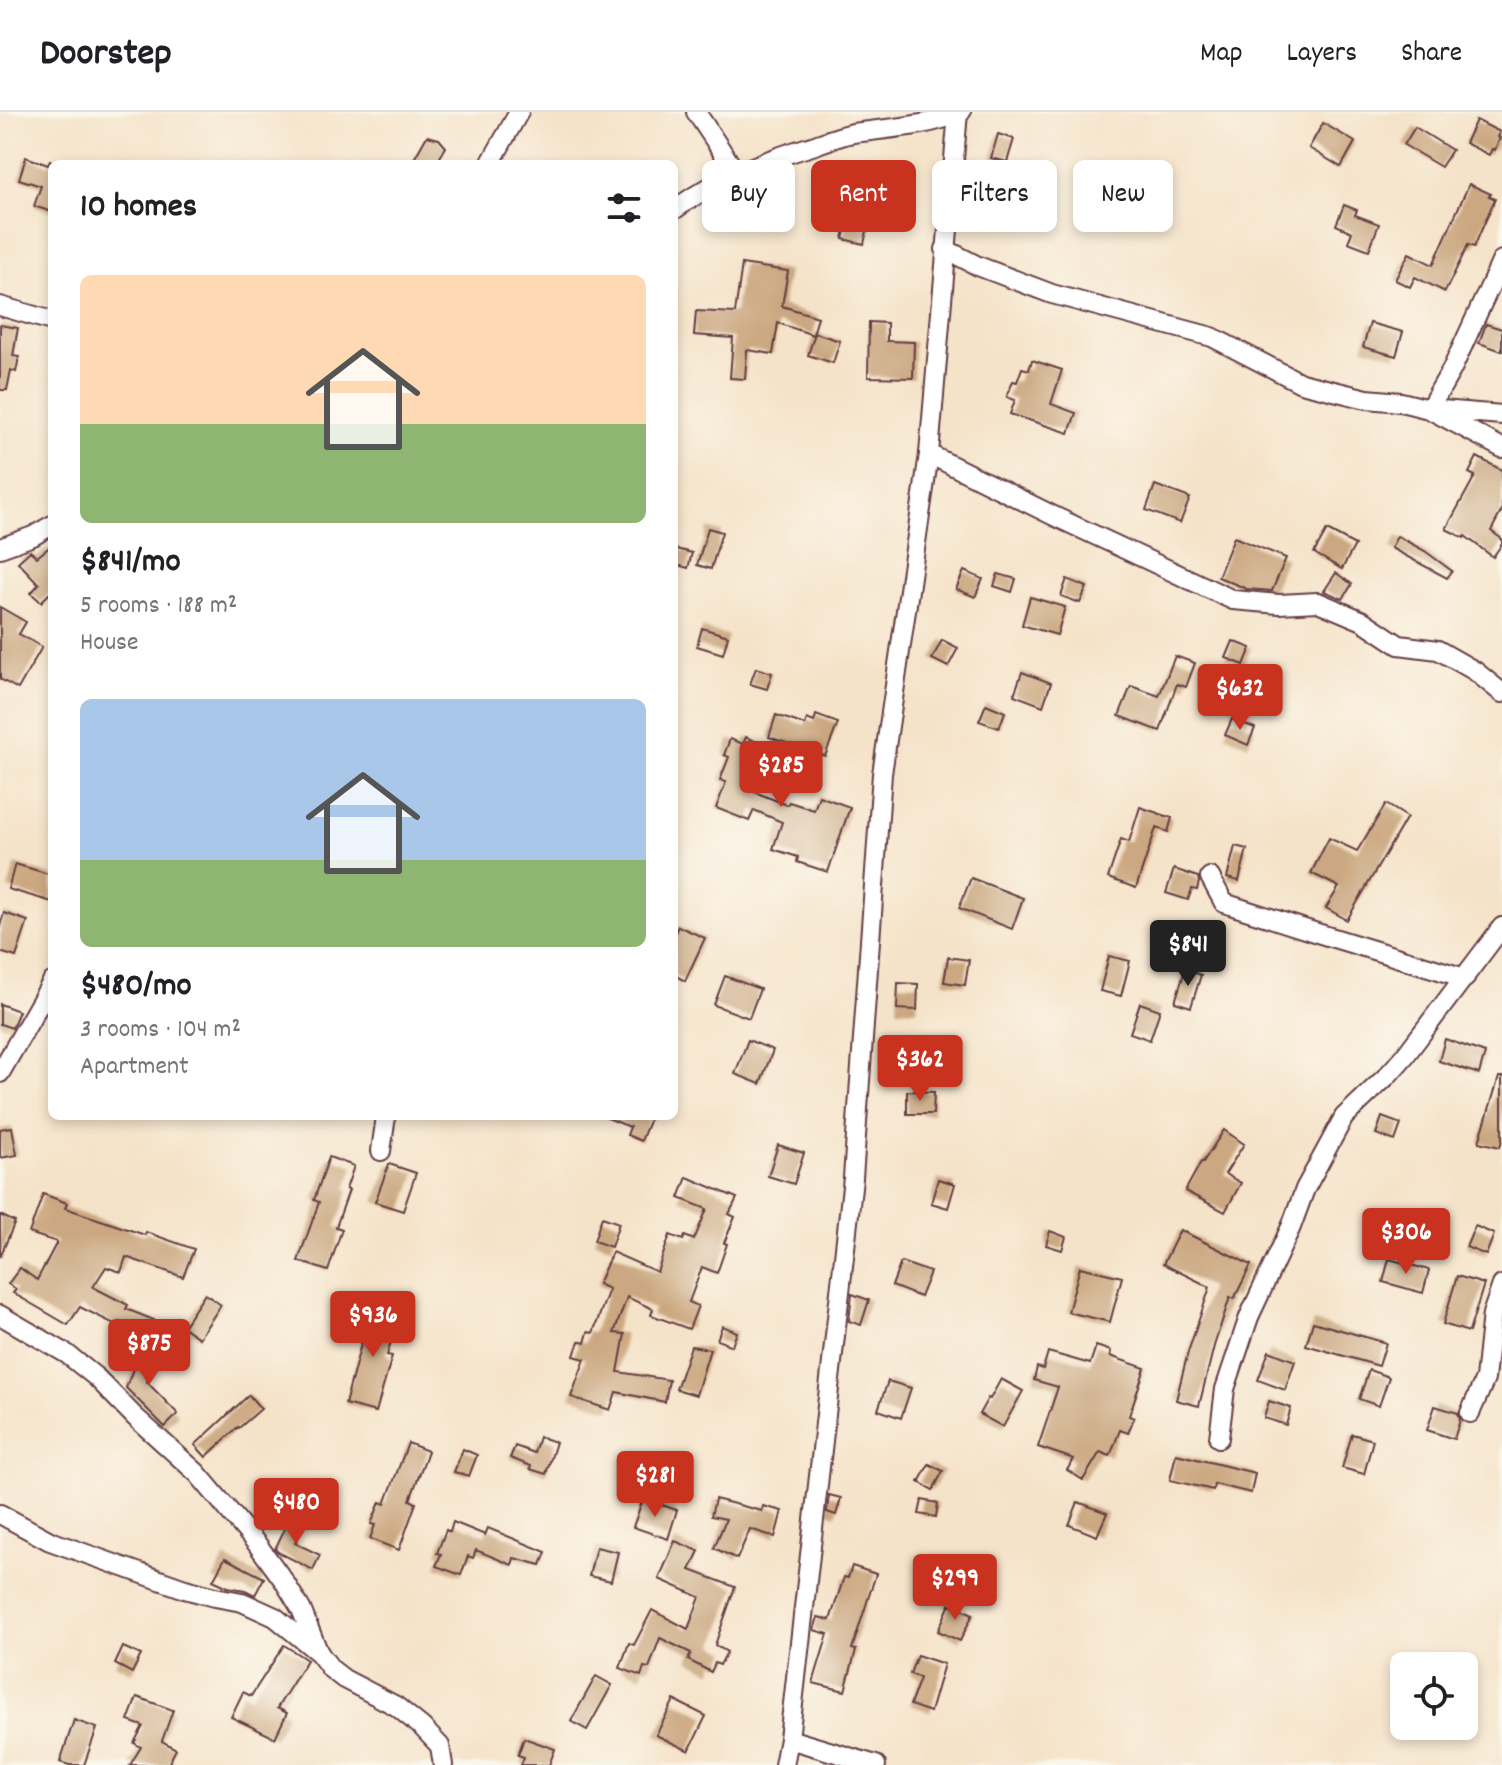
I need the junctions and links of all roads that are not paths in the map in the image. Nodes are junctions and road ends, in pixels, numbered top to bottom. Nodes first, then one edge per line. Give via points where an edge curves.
1 (519, 112) edge
2 (696, 112) edge
3 (959, 113) edge
4 (492, 160) edge
5 (728, 160) edge
6 (767, 160) edge
7 (702, 193) edge
8 (678, 207) edge
9 (945, 249) junction
10 (1502, 260) edge
11 (0, 306) edge
12 (48, 320) edge
13 (1429, 409) junction
14 (1502, 415) edge
15 (1502, 448) edge
16 (929, 454) junction
17 (48, 527) edge
18 (0, 548) edge
19 (1502, 693) edge
20 (1210, 877) dead end
21 (1498, 938) edge
22 (1465, 978) junction
23 (48, 989) edge
24 (0, 1073) edge
25 (385, 1120) edge
26 (381, 1151) dead end
27 (1502, 1285) edge
28 (0, 1315) edge
29 (1470, 1413) dead end
30 (1219, 1438) dead end
31 (0, 1514) edge
32 (319, 1653) junction
33 (789, 1739) junction
34 (443, 1765) edge
35 (784, 1765) edge
36 (876, 1765) edge

1 - 4 street
2 - 5 street
3 - 6 street via 850,134
3 - 9 street
7 - 8 street
9 - 13 street via 1052,294 1212,337 1301,383
9 - 16 street
10 - 13 street
11 - 12 street
13 - 14 street
13 - 15 street
16 - 19 street via 1233,600 1318,602 1363,621 1399,645 1438,650
16 - 33 street via 882,774 853,1178
17 - 18 street
20 - 22 street via 1224,903
21 - 22 street
22 - 30 street via 1404,1057 1344,1117 1330,1141 1249,1317 1225,1389
23 - 24 street
25 - 26 street
27 - 29 street via 1492,1314 1485,1379
28 - 32 street via 87,1370 197,1473 284,1581
31 - 32 street via 50,1541 185,1589 261,1609
32 - 34 street via 344,1679 396,1706 422,1727 440,1746
33 - 35 street
33 - 36 street

